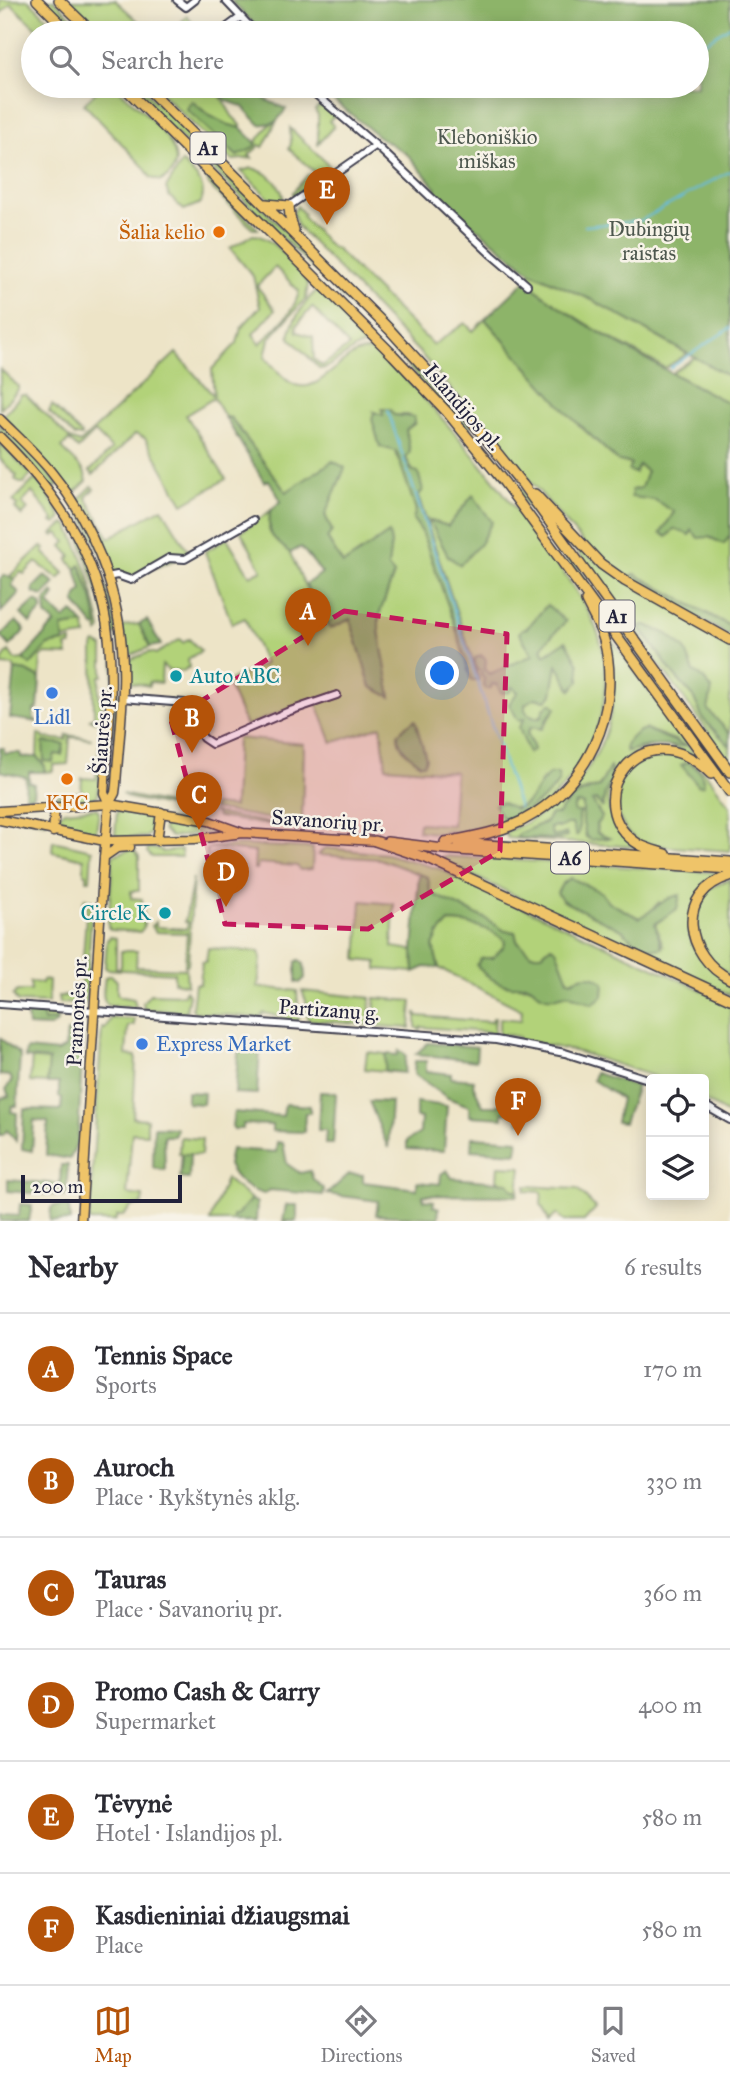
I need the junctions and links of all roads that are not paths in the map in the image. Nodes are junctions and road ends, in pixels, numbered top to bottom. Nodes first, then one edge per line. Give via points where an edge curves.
1 (37, 0) edge
2 (59, 0) edge
3 (177, 0) edge
4 (195, 0) edge
5 (225, 0) edge
6 (241, 17) junction
7 (58, 21) edge
8 (81, 21) edge
9 (236, 21) edge
10 (244, 21) edge
11 (135, 98) edge
12 (157, 98) edge
13 (320, 98) edge
14 (375, 146) junction
15 (264, 204) junction
16 (289, 206) junction
17 (297, 236) junction
18 (527, 285) dead end
19 (0, 419) edge
20 (0, 437) edge
21 (503, 460) junction
22 (63, 487) junction
23 (52, 494) junction
24 (78, 511) junction
25 (67, 518) junction
26 (253, 520) dead end
27 (568, 569) junction
28 (107, 577) junction
29 (108, 639) junction
30 (730, 640) edge
31 (121, 645) junction
32 (337, 695) dead end
33 (122, 698) junction
34 (107, 740) junction
35 (118, 748) junction
36 (730, 772) edge
37 (730, 792) edge
38 (109, 804) junction
39 (55, 807) junction
40 (0, 811) edge
41 (161, 812) junction
42 (0, 820) edge
43 (52, 832) junction
44 (243, 833) junction
45 (105, 841) junction
46 (157, 841) junction
47 (167, 841) junction
48 (375, 841) junction
49 (445, 842) junction
50 (411, 843) junction
51 (104, 856) junction
52 (681, 858) junction
53 (730, 862) edge
54 (730, 869) edge
55 (730, 876) edge
56 (730, 979) edge
57 (730, 999) edge
58 (0, 1004) edge
59 (95, 1011) junction
60 (646, 1078) edge
61 (709, 1108) edge
62 (730, 1120) edge
63 (81, 1221) edge

1 - 7 highway
2 - 8 highway
3 - 4 street via 186,7
5 - 6 street
6 - 9 street
6 - 10 street
11 - 27 highway, Islandijos pl. / A1 via 424,387 478,449
12 - 15 highway, Islandijos pl. / A1
13 - 14 street
14 - 16 street
14 - 18 street
15 - 16 highway
15 - 17 highway, Islandijos pl. / A1
16 - 17 highway
17 - 21 highway, Islandijos pl. / A1 via 414,355
19 - 22 main road, Šiaurės pr.
20 - 23 main road, Šiaurės pr.
21 - 30 highway via 601,564
21 - 36 highway, Islandijos pl. / A1
22 - 23 main road
22 - 24 main road, Šiaurės pr.
23 - 25 main road, Šiaurės pr.
24 - 25 main road
24 - 28 main road, Šiaurės pr.
25 - 29 main road, Šiaurės pr. via 91,567
26 - 28 street via 186,559 169,558 131,580
27 - 37 highway, Islandijos pl. / A1
27 - 49 highway via 606,649 607,697 596,744 570,784 538,811 500,830
28 - 31 main road, Šiaurės pr.
29 - 31 main road
29 - 34 main road, Šiaurės pr.
31 - 33 main road, Šiaurės pr.
32 - 33 street via 212,744 203,738 185,703
33 - 35 main road, Šiaurės pr.
34 - 35 main road
34 - 38 main road, Šiaurės pr. via 104,793
35 - 38 main road, Šiaurės pr. via 115,793
37 - 52 highway via 697,761 675,751 644,753 625,766 612,796 618,822 643,846
38 - 39 main road, Savanorių pr. / A6
38 - 41 main road, Savanorių pr. / A6
38 - 45 main road, Pramonės pr.
39 - 40 main road, Savanorių pr. / A6
39 - 43 main road
41 - 44 main road, Savanorių pr. / A6
41 - 46 main road
42 - 43 main road, Savanorių pr. / A6
43 - 45 main road, Savanorių pr. / A6
44 - 47 main road, Savanorių pr. / A6
44 - 48 main road, Savanorių pr. / A6
45 - 46 main road, Savanorių pr. / A6
45 - 51 main road, Pramonės pr.
46 - 47 main road, Savanorių pr. / A6
47 - 51 main road via 117,848
48 - 50 highway, Savanorių pr. / A6
48 - 57 highway via 426,858
49 - 50 highway, Savanorių pr. / A6
49 - 52 highway, Savanorių pr. / A6
50 - 54 highway, Savanorių pr. / A6
51 - 59 main road, Pramonės pr.
52 - 53 highway, Savanorių pr. / A6
55 - 56 highway via 705,890 691,919 701,954
58 - 59 street, Partizanų g.
59 - 60 street, Partizanų g. via 496,1040 565,1053
59 - 63 main road, Pramonės pr.
61 - 62 street

